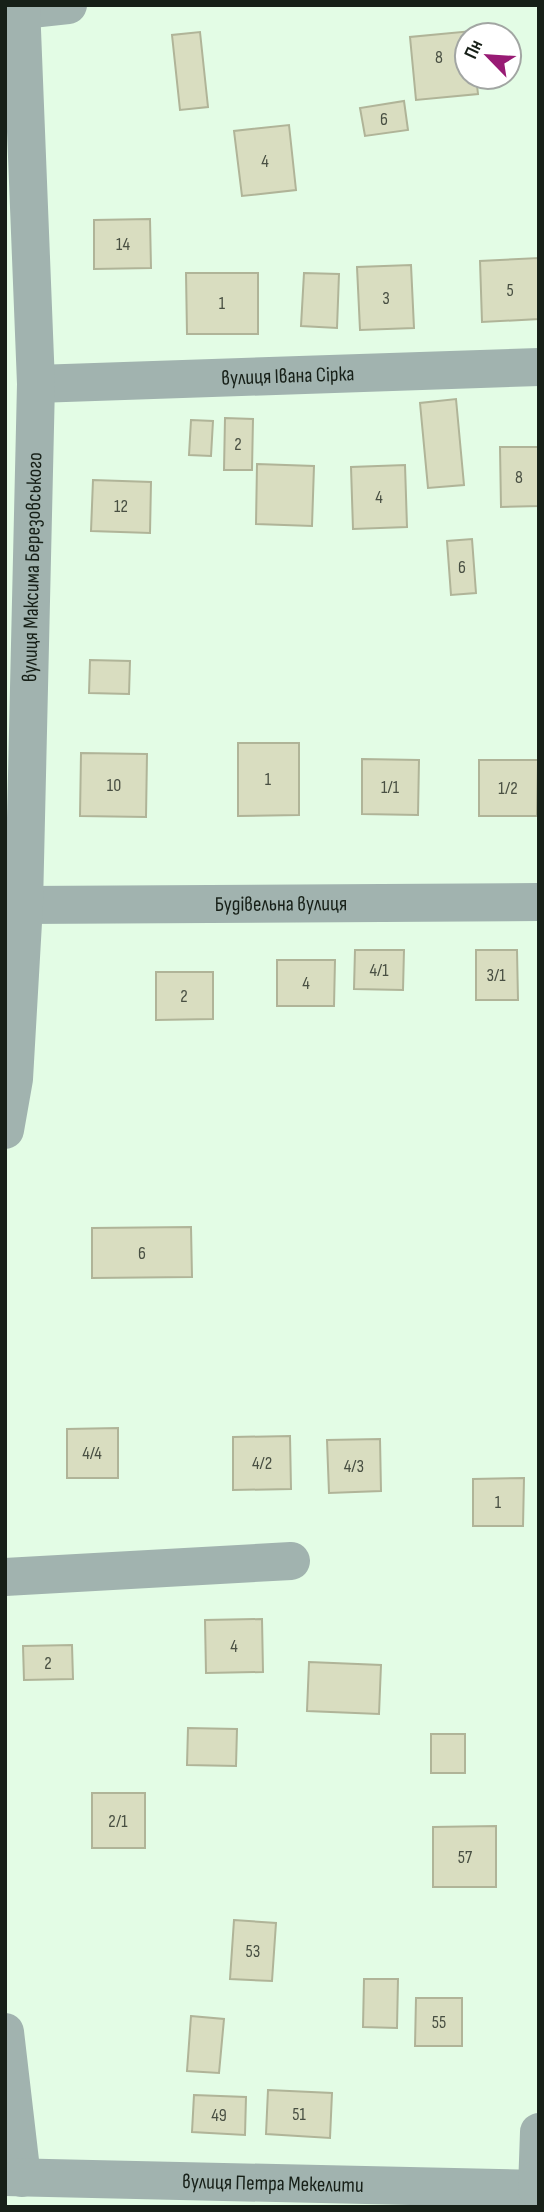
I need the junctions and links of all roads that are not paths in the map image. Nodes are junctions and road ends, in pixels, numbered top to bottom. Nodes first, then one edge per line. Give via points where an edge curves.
1 (68, 5) edge
2 (22, 8) edge
3 (539, 367) edge
4 (36, 384) junction
5 (539, 902) edge
6 (24, 905) junction
7 (5, 1130) edge
8 (291, 1561) dead end
9 (5, 1577) edge
10 (5, 2032) edge
11 (539, 2132) edge
12 (14, 2177) edge
13 (538, 2189) edge

1 - 2 street
2 - 4 street, вулиця Максима Березовського
3 - 4 street, вулиця Івана Сірка
4 - 6 street, вулиця Максима Березовського
5 - 6 street, Будівельна вулиця
6 - 7 street, вулиця Максима Березовського via 14,1079
8 - 9 street
10 - 12 street
11 - 13 street
12 - 13 street, вулиця Петра Мекелити

